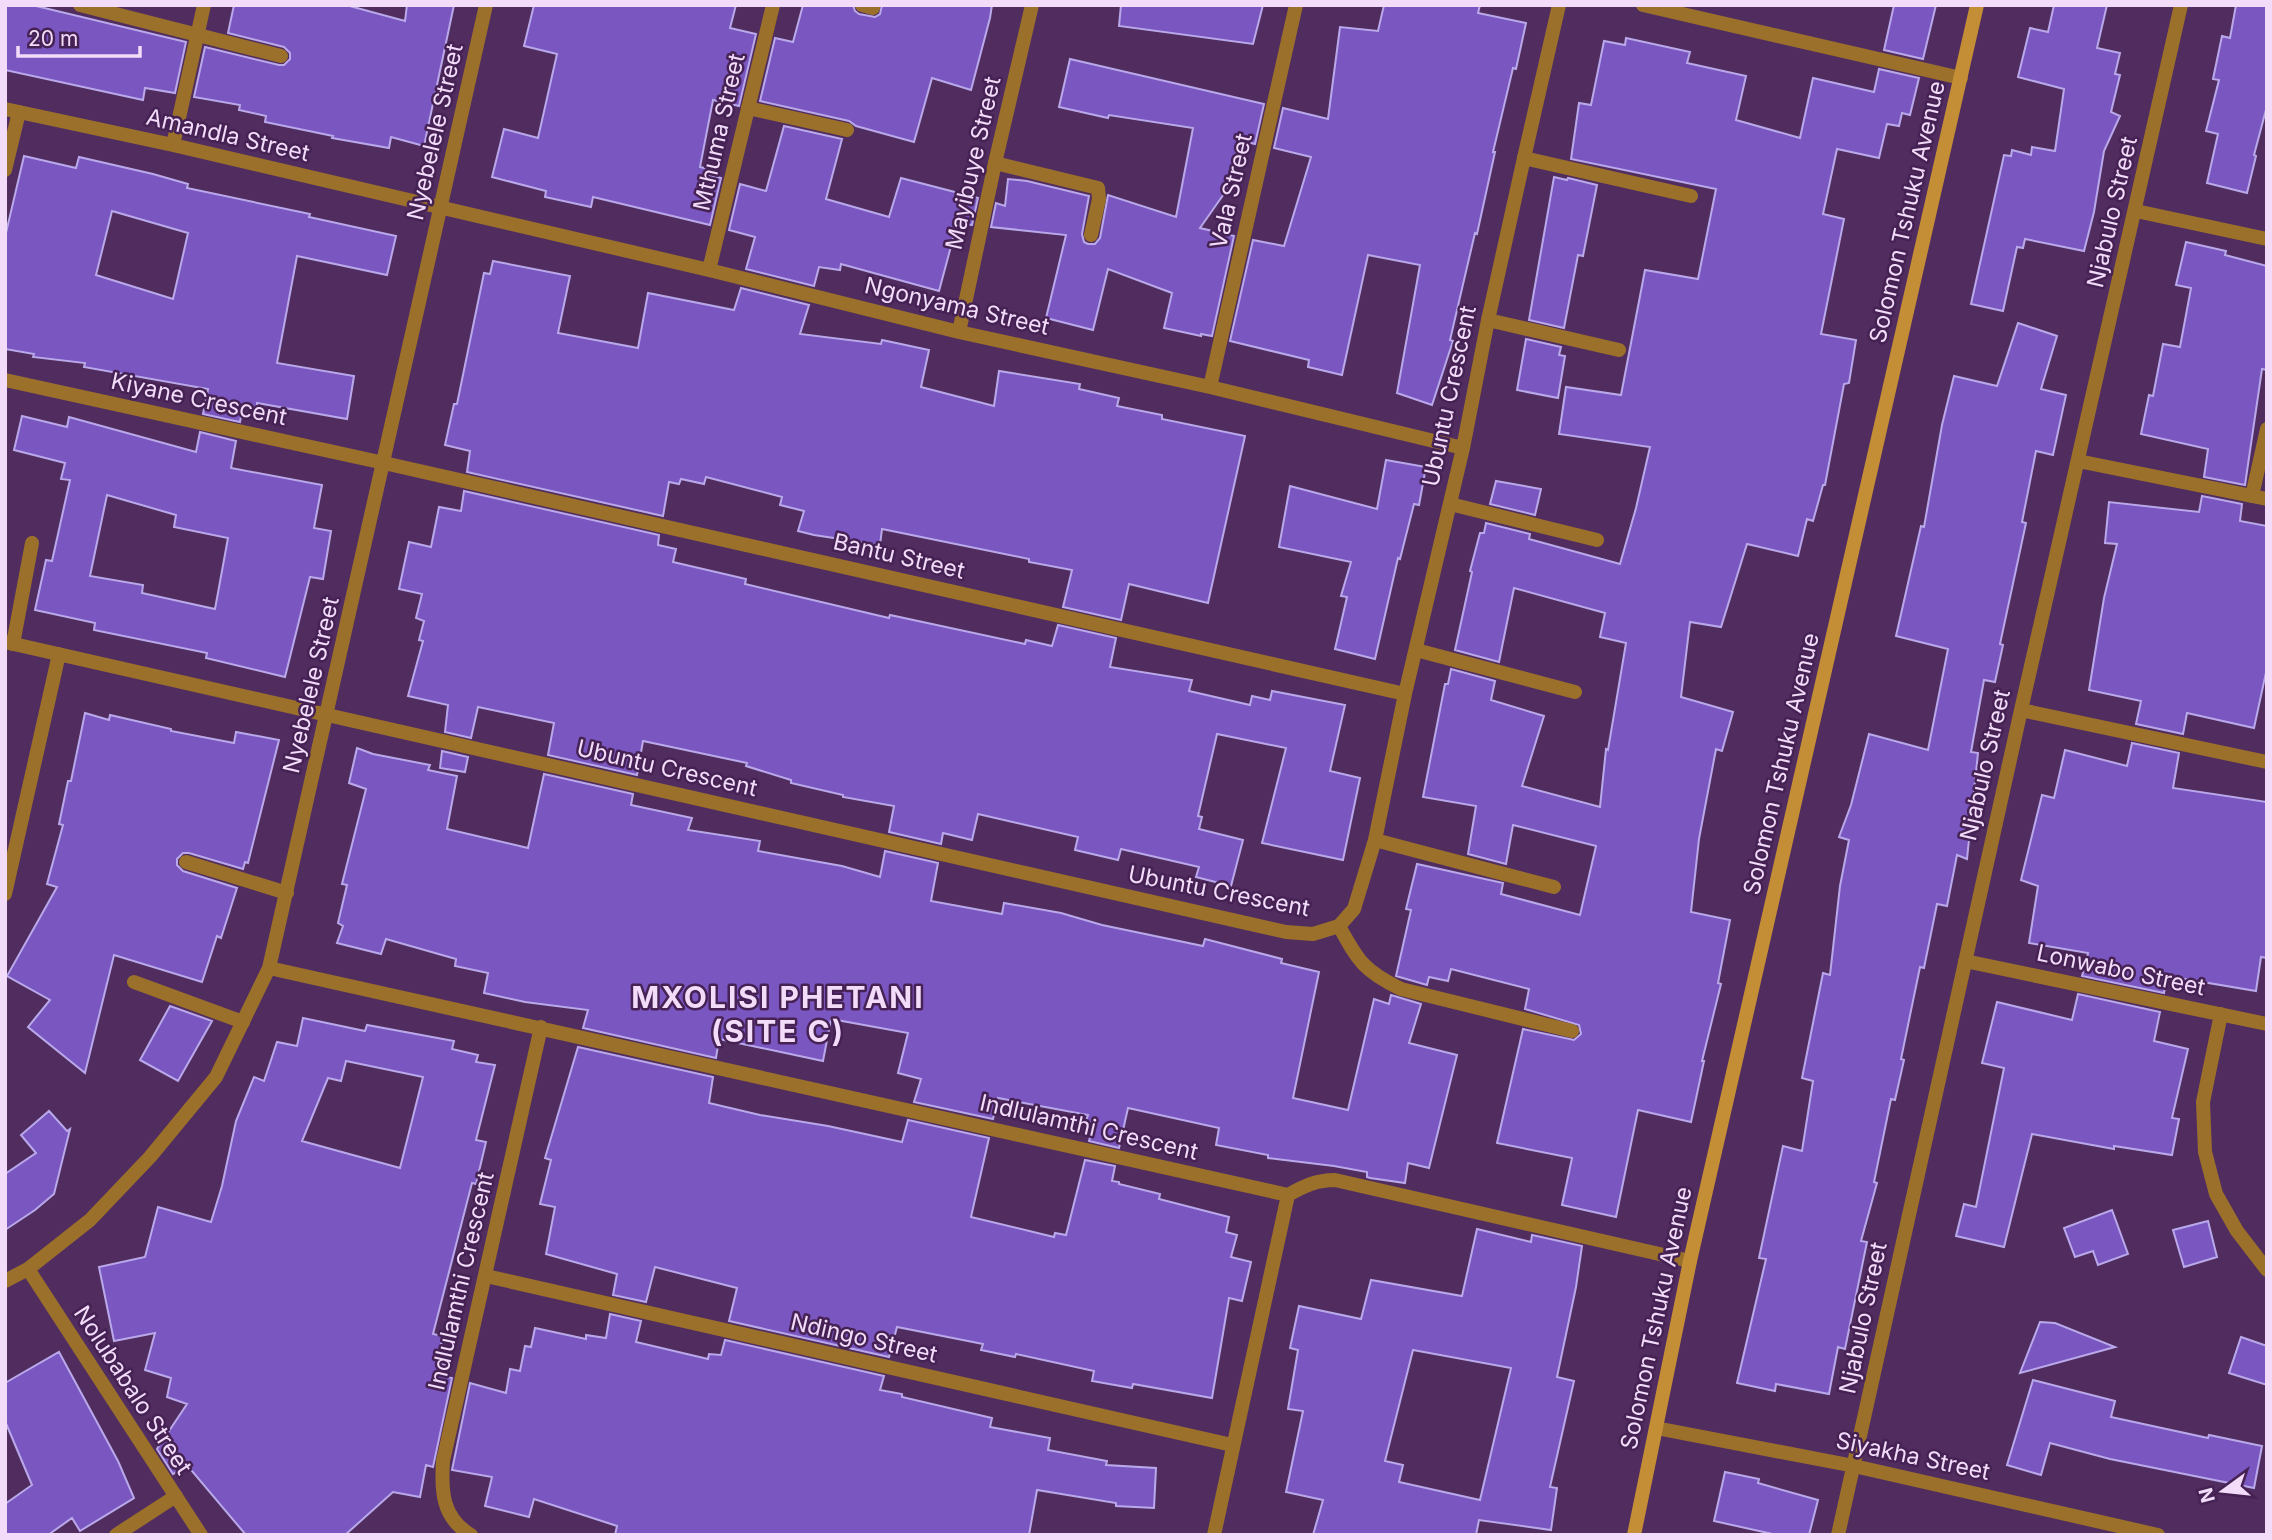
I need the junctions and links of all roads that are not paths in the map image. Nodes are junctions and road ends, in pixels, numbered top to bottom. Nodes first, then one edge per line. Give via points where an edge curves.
1 (80, 5) edge
2 (204, 5) edge
3 (486, 5) edge
4 (773, 5) edge
5 (1032, 5) edge
6 (1296, 5) edge
7 (1559, 5) edge
8 (1643, 5) edge
9 (1977, 5) edge
10 (2181, 5) edge
11 (1660, 7) edge
12 (197, 35) junction
13 (281, 56) dead end
14 (1961, 78) junction
15 (748, 108) junction
16 (12, 111) edge
17 (847, 130) dead end
18 (173, 145) junction
19 (1524, 158) junction
20 (995, 163) junction
21 (5, 170) edge
22 (1691, 196) dead end
23 (441, 207) junction
24 (2136, 211) junction
25 (1091, 235) dead end
26 (2267, 239) edge
27 (709, 270) junction
28 (1488, 320) junction
29 (959, 332) junction
30 (1619, 350) dead end
31 (5, 380) edge
32 (1210, 387) junction
33 (2267, 429) edge
34 (1463, 448) junction
35 (2078, 461) junction
36 (384, 463) junction
37 (2252, 496) junction
38 (2267, 499) edge
39 (1450, 504) junction
40 (1597, 540) dead end
41 (32, 543) dead end
42 (9, 643) edge
43 (1416, 650) junction
44 (59, 654) junction
45 (1575, 692) dead end
46 (1405, 694) junction
47 (2021, 710) junction
48 (328, 714) junction
49 (2267, 762) edge
50 (1375, 840) junction
51 (186, 862) dead end
52 (1554, 887) dead end
53 (288, 893) junction
54 (5, 894) edge
55 (1339, 926) junction
56 (1965, 961) junction
57 (270, 968) junction
58 (134, 982) dead end
59 (2221, 1014) junction
60 (243, 1022) junction
61 (2267, 1024) edge
62 (541, 1027) junction
63 (1572, 1031) dead end
64 (1288, 1195) junction
65 (1690, 1261) junction
66 (28, 1269) junction
67 (2267, 1270) edge
68 (486, 1276) junction
69 (5, 1281) edge
70 (1656, 1428) junction
71 (1232, 1445) junction
72 (1854, 1466) junction
73 (176, 1496) junction
74 (116, 1535) edge
75 (201, 1535) edge
76 (471, 1535) edge
77 (1214, 1535) edge
78 (1634, 1535) edge
79 (1838, 1535) edge
80 (2158, 1535) edge

1 - 12 street
2 - 12 street
3 - 23 street, Nyebelele Street
4 - 15 street, Mthuma Street
5 - 20 street, Mayibuye Street
6 - 32 street, Vala Street
7 - 19 street, Ubuntu Crescent
8 - 11 street
9 - 14 street, Solomon Tshuku Avenue
10 - 24 street, Njabulo Street
11 - 14 street
12 - 13 street
12 - 18 street
14 - 65 street, Solomon Tshuku Avenue
15 - 17 street
15 - 27 street, Mthuma Street
16 - 18 street, Amandla Street
16 - 21 street
18 - 23 street, Amandla Street
19 - 22 street
19 - 28 street, Ubuntu Crescent
20 - 25 street via 1098,188
20 - 29 street, Mayibuye Street
23 - 27 street, Ngonyama Street
23 - 36 street, Nyebelele Street
24 - 26 street
24 - 35 street, Njabulo Street
27 - 29 street, Ngonyama Street
28 - 30 street
28 - 34 street, Ubuntu Crescent
29 - 32 street, Ngonyama Street
31 - 36 street, Kiyane Crescent
32 - 34 street, Ngonyama Street
33 - 37 street
34 - 39 street, Ubuntu Crescent
35 - 37 street
35 - 47 street, Njabulo Street
36 - 46 street, Bantu Street
36 - 48 street, Nyebelele Street
37 - 38 street
39 - 40 street
39 - 43 street, Ubuntu Crescent
41 - 42 street
42 - 44 street
43 - 45 street
43 - 46 street, Ubuntu Crescent
44 - 48 street
44 - 54 street
46 - 50 street, Ubuntu Crescent
47 - 49 street
47 - 56 street, Njabulo Street
48 - 53 street, Nyebelele Street
48 - 55 street, Ubuntu Crescent via 1286,932 1313,934
50 - 52 street
50 - 55 street, Ubuntu Crescent via 1354,909
51 - 53 street
53 - 57 street, Nyebelele Street
55 - 63 street via 1356,957 1376,977 1401,989
56 - 59 street, Lonwabo Street
56 - 72 street, Njabulo Street
57 - 60 street, Nyebelele Street
57 - 62 street, Indlulamthi Crescent
58 - 60 street
59 - 61 street, Lonwabo Street
59 - 67 street via 2203,1102 2205,1152 2216,1194
60 - 66 street, Nyebelele Street via 216,1077 150,1157 90,1220
62 - 64 street, Indlulamthi Crescent
62 - 68 street, Indlulamthi Crescent
64 - 65 street via 1307,1184 1335,1180
64 - 71 street
65 - 70 street, Solomon Tshuku Avenue
66 - 69 street, Nyebelele Street
66 - 73 street, Nolubabalo Street
68 - 71 street, Ndingo Street
68 - 76 street, Indlulamthi Crescent via 443,1461 441,1488 458,1528
70 - 72 street, Siyakha Street
70 - 78 street, Solomon Tshuku Avenue
71 - 77 street
72 - 79 street, Njabulo Street
72 - 80 street, Siyakha Street
73 - 74 street
73 - 75 street, Nolubabalo Street

